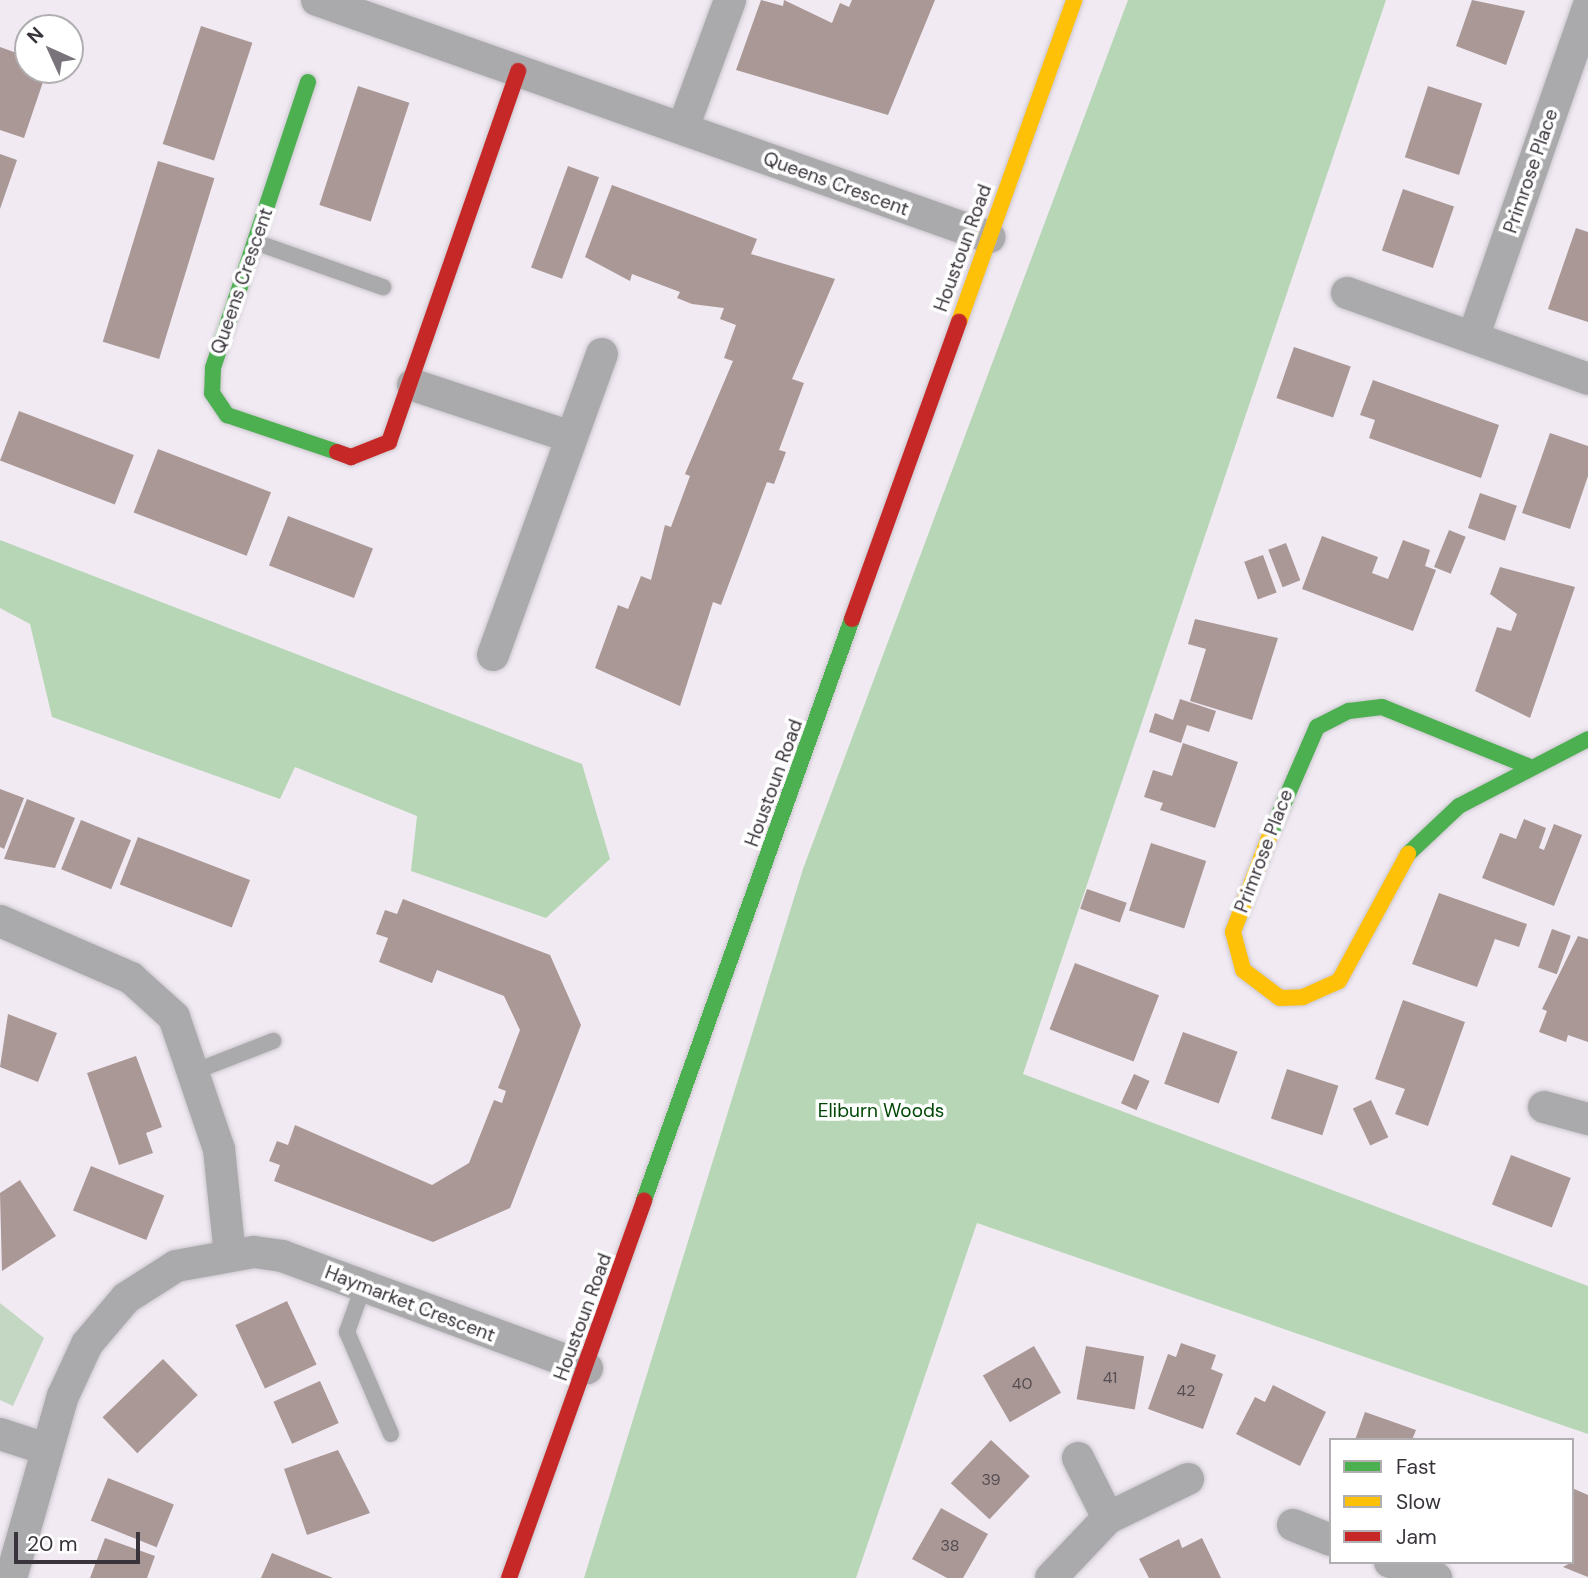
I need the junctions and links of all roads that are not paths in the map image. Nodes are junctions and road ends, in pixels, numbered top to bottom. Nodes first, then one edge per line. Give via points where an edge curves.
1 (730, 0) edge
2 (1074, 0) edge
3 (333, 2) edge
4 (1588, 7) edge
5 (518, 71) junction
6 (308, 82) dead end
7 (683, 128) junction
8 (989, 237) junction
9 (255, 242) junction
10 (383, 287) dead end
11 (1347, 293) dead end
12 (1474, 335) junction
13 (602, 354) dead end
14 (1588, 379) edge
15 (413, 385) junction
16 (571, 437) junction
17 (493, 655) dead end
18 (1588, 739) edge
19 (1528, 766) junction
20 (0, 921) edge
21 (273, 1041) dead end
22 (196, 1072) junction
23 (1544, 1107) dead end
24 (1588, 1119) edge
25 (230, 1255) junction
26 (363, 1287) junction
27 (587, 1368) junction
28 (0, 1434) edge
29 (391, 1434) dead end
30 (47, 1449) junction
31 (1078, 1458) dead end
32 (1188, 1479) dead end
33 (1108, 1517) junction
34 (1293, 1525) dead end
35 (1329, 1539) edge
36 (10, 1578) edge
37 (509, 1578) edge
38 (1051, 1578) edge

1 - 7 street
2 - 8 street, Houstoun Road
3 - 5 street, Queens Crescent
4 - 12 street, Primrose Place
5 - 7 street, Queens Crescent
5 - 15 street, Queens Crescent
6 - 9 street, Queens Crescent
7 - 8 street, Queens Crescent
8 - 27 street, Houstoun Road
9 - 10 lane
9 - 15 street, Queens Crescent via 213,368 212,393 227,415 351,457 389,442
11 - 12 street
12 - 14 street
13 - 16 street
15 - 16 street
16 - 17 street
18 - 19 street, Primrose Place
19 - 19 street, Primrose Place via 1460,806 1407,855 1339,981 1303,997 1280,998 1243,970 1233,932 1246,891 1317,727 1349,711 1382,706
20 - 22 street via 131,978 174,1017
21 - 22 lane
22 - 25 street via 219,1149
23 - 24 street
25 - 26 street, Haymarket Crescent via 282,1256
25 - 30 street, Haymarket Crescent via 176,1266 126,1298 87,1344
26 - 27 street, Haymarket Crescent
26 - 29 lane via 347,1332
27 - 37 street, Houstoun Road
28 - 30 street
30 - 36 street, Haymarket Crescent
31 - 33 street
32 - 33 street
33 - 38 street
34 - 35 street

